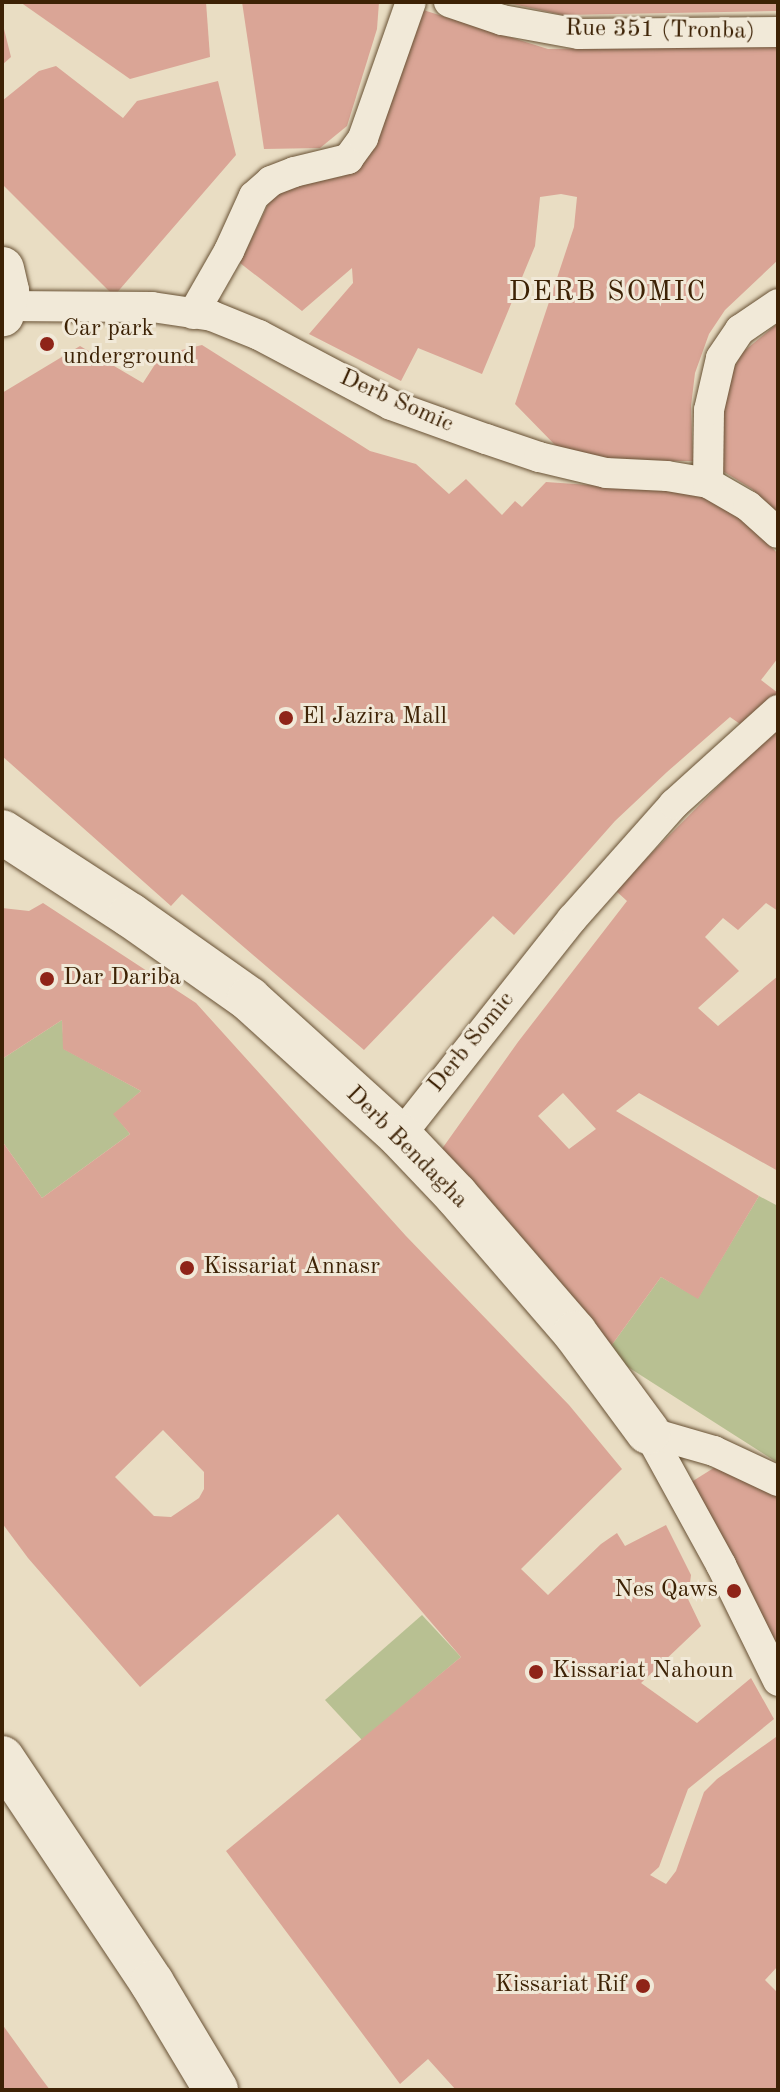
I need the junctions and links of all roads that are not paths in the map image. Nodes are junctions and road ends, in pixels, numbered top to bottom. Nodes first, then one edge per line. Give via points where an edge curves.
1 (411, 2) edge
2 (449, 2) edge
3 (778, 32) edge
4 (3, 296) edge
5 (778, 304) edge
6 (193, 314) junction
7 (708, 483) junction
8 (778, 533) edge
9 (778, 710) edge
10 (2, 832) edge
11 (400, 1136) junction
12 (648, 1432) junction
13 (778, 1481) edge
14 (778, 1681) edge
15 (2, 1758) edge
16 (216, 2090) edge

1 - 6 lane via 363,138 348,159 271,181 254,196
2 - 3 lane, Rue 351 (Tronba) via 502,20 579,34
4 - 6 lane, Derb Somic
5 - 7 lane via 740,330 721,358 709,410
6 - 7 lane, Derb Somic via 259,335 391,405 525,453 606,473
7 - 8 lane, Derb Somic via 748,506
9 - 11 lane, Derb Somic via 674,804 582,908
10 - 11 street, Derb Bendagha via 249,999
11 - 12 street, Derb Bendagha via 575,1333
12 - 13 lane via 714,1451
12 - 14 lane
15 - 16 street via 152,1983

